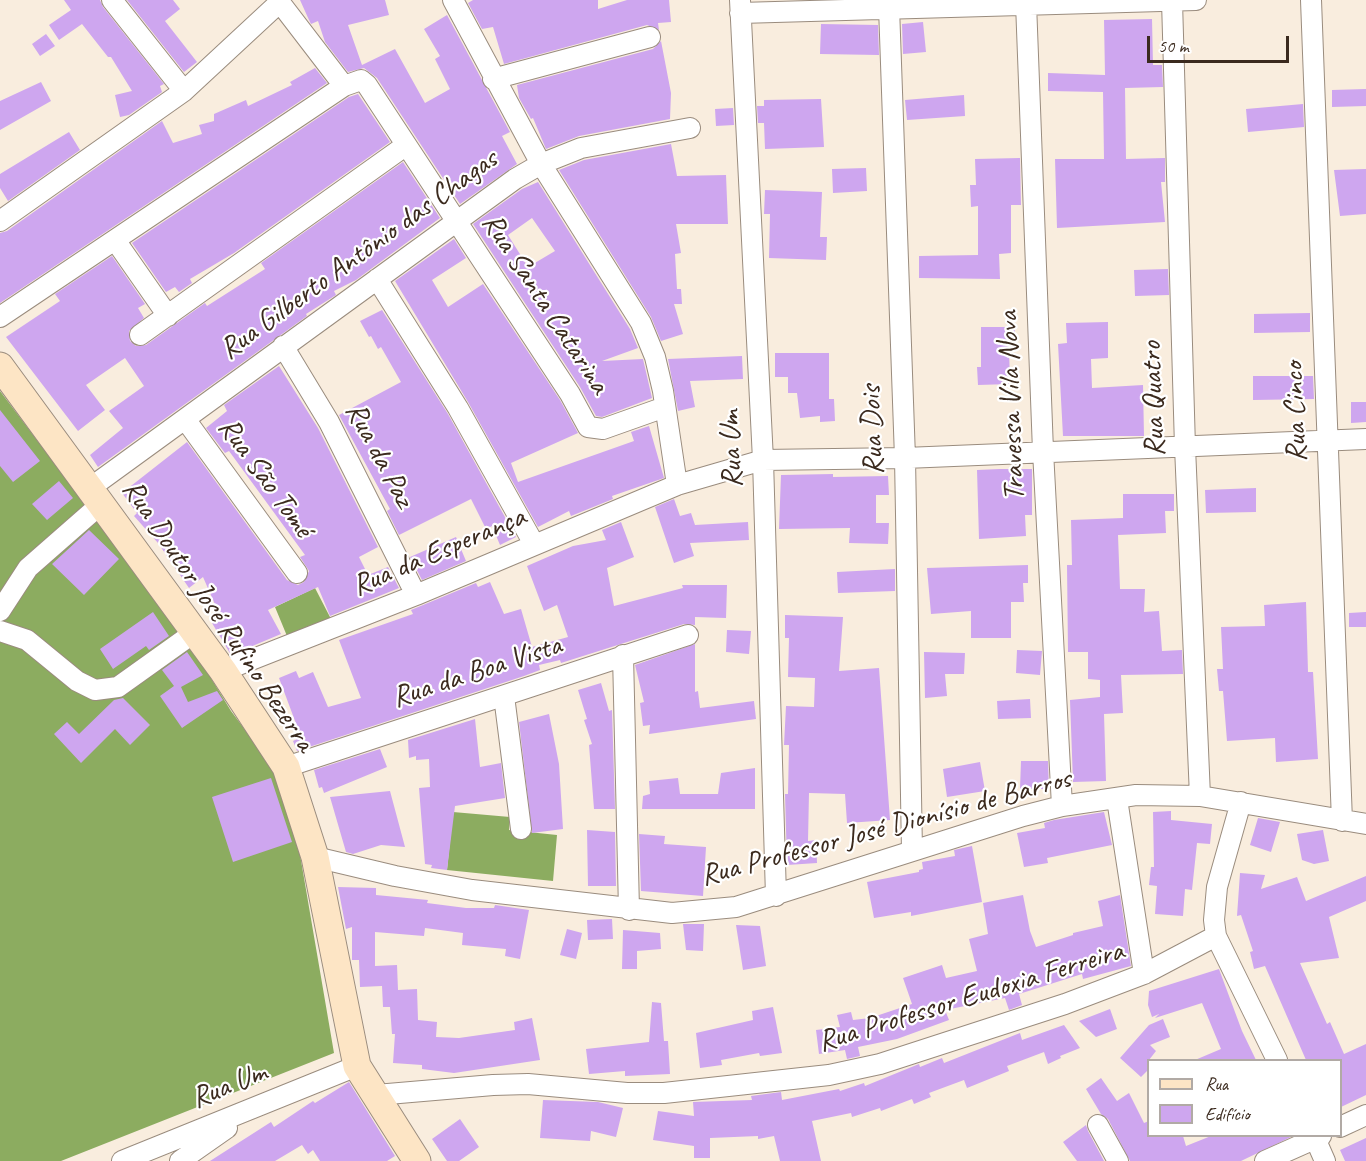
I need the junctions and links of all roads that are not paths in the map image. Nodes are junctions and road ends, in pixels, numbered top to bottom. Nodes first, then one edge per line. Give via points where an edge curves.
1 (112, 0) edge
2 (453, 0) edge
3 (1196, 0) edge
4 (1311, 0) edge
5 (279, 1) edge
6 (1172, 1) edge
7 (1026, 3) junction
8 (740, 6) edge
9 (889, 7) junction
10 (650, 37) dead end
11 (493, 79) junction
12 (344, 86) junction
13 (184, 91) junction
14 (690, 128) dead end
15 (405, 146) junction
16 (541, 164) junction
17 (0, 221) edge
18 (455, 221) junction
19 (115, 240) junction
20 (377, 279) junction
21 (168, 316) junction
22 (0, 317) edge
23 (140, 335) dead end
24 (283, 346) junction
25 (0, 366) edge
26 (665, 407) junction
27 (185, 419) junction
28 (1366, 439) edge
29 (1327, 440) junction
30 (1185, 447) junction
31 (1043, 451) junction
32 (904, 458) junction
33 (763, 460) junction
34 (677, 485) junction
35 (96, 496) junction
36 (534, 544) junction
37 (297, 573) dead end
38 (416, 595) junction
39 (0, 611) edge
40 (0, 631) edge
41 (195, 632) junction
42 (688, 635) dead end
43 (623, 655) junction
44 (223, 671) junction
45 (504, 696) junction
46 (286, 767) junction
47 (1200, 796) junction
48 (1117, 799) junction
49 (1241, 802) junction
50 (1062, 806) junction
51 (1342, 821) junction
52 (1366, 824) edge
53 (521, 829) dead end
54 (912, 851) junction
55 (315, 857) junction
56 (776, 896) junction
57 (629, 910) junction
58 (1216, 936) junction
59 (1144, 974) junction
60 (1277, 1059) edge
61 (357, 1066) junction
62 (376, 1095) junction
63 (254, 1109) junction
64 (1366, 1115) edge
65 (1098, 1125) dead end
66 (1342, 1127) edge
67 (1315, 1137) edge
68 (1317, 1137) edge
69 (411, 1159) edge
70 (122, 1161) edge
71 (180, 1161) edge
72 (1118, 1161) edge
73 (1265, 1161) edge
74 (1325, 1161) edge

1 - 13 street
2 - 11 street
3 - 6 street
4 - 29 street, Rua Cinco
5 - 12 street
5 - 13 street
6 - 7 street
6 - 30 street, Rua Quatro
7 - 9 street
7 - 31 street, Travessa Vila Nova
8 - 9 street
8 - 33 street, Rua Um
9 - 32 street, Rua Dois
10 - 11 street
11 - 16 street
12 - 15 street, Rua Santa Catarina via 358,80 367,85
12 - 19 street
13 - 17 street
14 - 16 street, Rua Gilberto Antônio das Chagas via 581,148
15 - 18 street, Rua Santa Catarina
15 - 21 street
16 - 18 street, Rua Gilberto Antônio das Chagas
16 - 26 street via 641,323 655,357
18 - 20 street, Rua Gilberto Antônio das Chagas
18 - 26 street, Rua Santa Catarina via 588,427 603,429
19 - 21 street
19 - 22 street
20 - 24 street, Rua Gilberto Antônio das Chagas
20 - 36 street via 458,408
21 - 23 street
24 - 27 street, Rua Gilberto Antônio das Chagas
24 - 38 street, Rua da Paz via 329,422
25 - 35 main road, Rua Doutor José Rufino Bezerra
26 - 34 street
27 - 35 street, Rua Gilberto Antônio das Chagas
27 - 37 street, Rua São Tomé
28 - 29 street, Rua da Esperança
29 - 30 street, Rua da Esperança
29 - 51 street, Rua Cinco
30 - 31 street, Rua da Esperança
30 - 47 street, Rua Quatro
31 - 32 street, Rua da Esperança
31 - 50 street, Travessa Vila Nova
32 - 33 street, Rua da Esperança
32 - 54 street, Rua Dois
33 - 34 street, Rua da Esperança
33 - 56 street, Rua Um
34 - 36 street, Rua da Esperança
35 - 39 street, Rua Gilberto Antônio das Chagas via 28,568
35 - 41 main road, Rua Doutor José Rufino Bezerra
36 - 38 street, Rua da Esperança
38 - 44 street, Rua da Esperança
40 - 41 street via 27,640 77,681 95,690 118,687
41 - 44 main road, Rua Doutor José Rufino Bezerra
42 - 43 street, Rua da Boa Vista
43 - 45 street, Rua da Boa Vista
43 - 57 street
44 - 46 main road, Rua Doutor José Rufino Bezerra
45 - 46 street, Rua da Boa Vista
45 - 53 street
46 - 55 main road, Rua Doutor José Rufino Bezerra
47 - 48 street, Rua Professor José Dionísio de Barros
47 - 49 street, Rua Professor José Dionísio de Barros
48 - 50 street, Rua Professor José Dionísio de Barros
48 - 59 street
49 - 51 street, Rua Professor José Dionísio de Barros
49 - 58 street via 1217,888
50 - 54 street, Rua Professor José Dionísio de Barros
51 - 52 street, Rua Professor José Dionísio de Barros
54 - 56 street, Rua Professor José Dionísio de Barros
55 - 57 street, Rua Professor José Dionísio de Barros via 472,890
55 - 61 main road, Rua Doutor José Rufino Bezerra
56 - 57 street, Rua Professor José Dionísio de Barros via 704,911
58 - 59 street, Rua Professor Eudoxia Ferreira
58 - 60 street
59 - 62 street, Rua Professor Eudoxia Ferreira via 902,1057 829,1075 664,1094 516,1084
61 - 62 main road, Rua Doutor José Rufino Bezerra
61 - 63 street, Rua Um
62 - 69 main road, Rua Doutor José Rufino Bezerra
63 - 70 street, Rua Um
63 - 71 street
64 - 66 street
65 - 72 street
67 - 73 street
68 - 74 street

